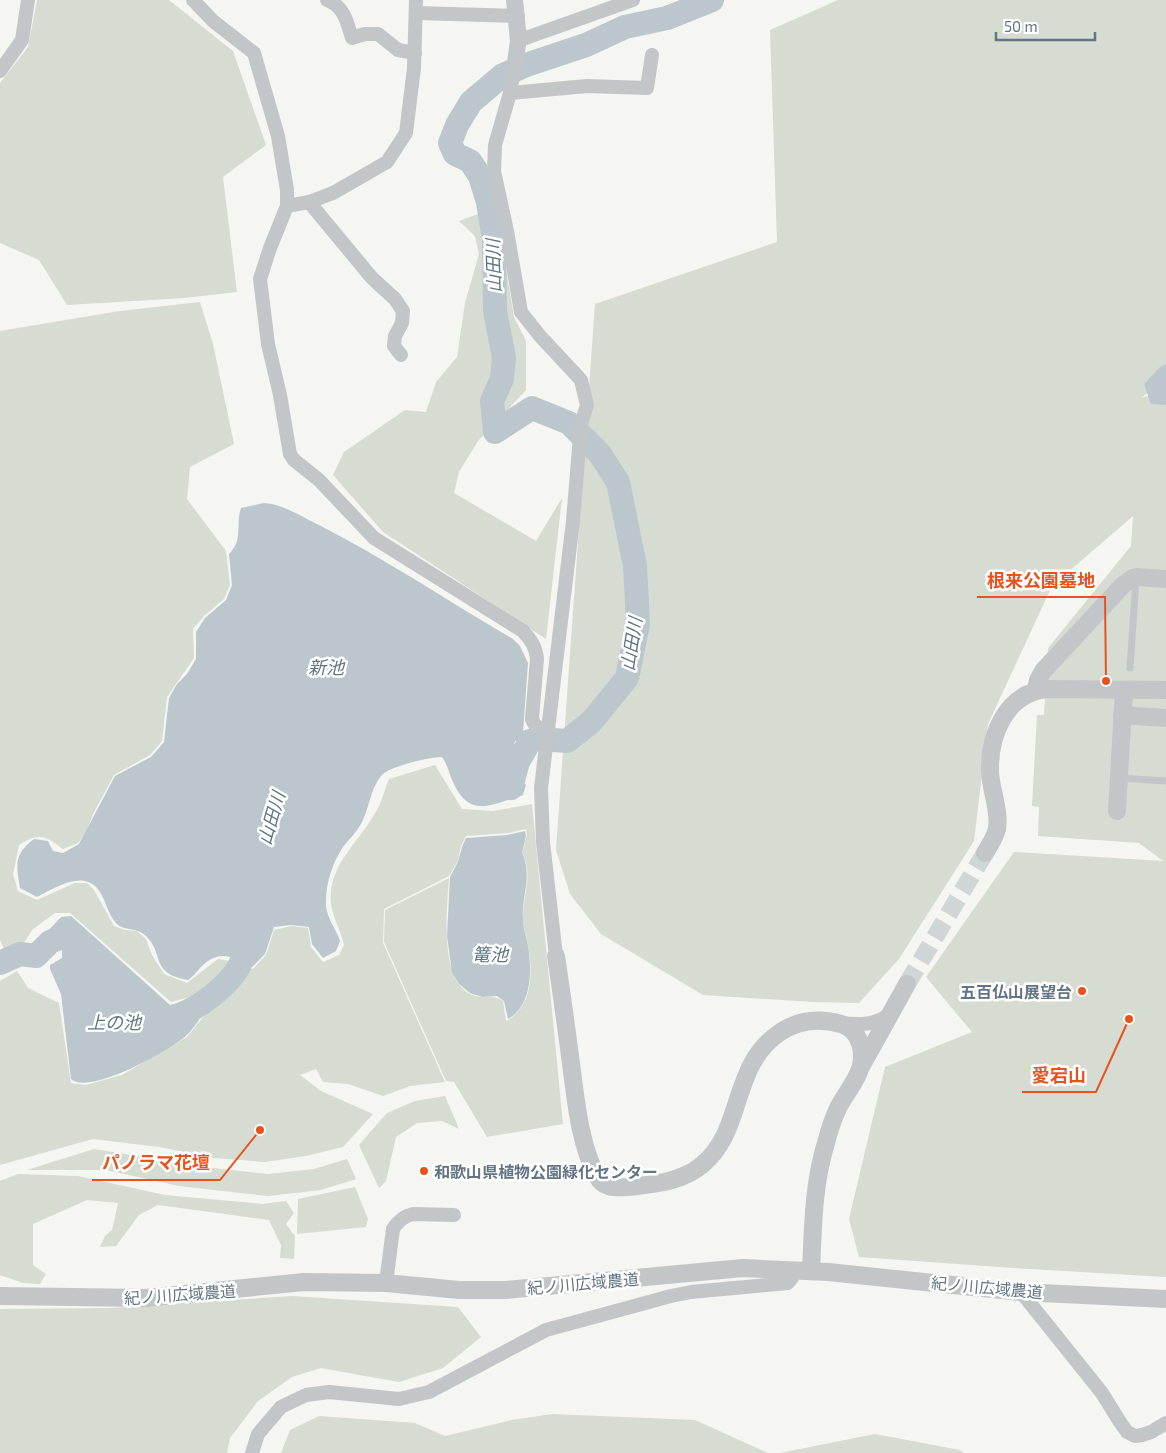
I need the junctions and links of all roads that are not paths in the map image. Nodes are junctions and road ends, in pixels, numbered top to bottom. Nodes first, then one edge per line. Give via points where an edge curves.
1 (28, 0) edge
2 (192, 0) edge
3 (326, 0) edge
4 (516, 0) edge
5 (633, 0) edge
6 (417, 6) edge
7 (518, 16) junction
8 (520, 40) junction
9 (415, 52) junction
10 (652, 55) dead end
11 (0, 71) edge
12 (510, 93) junction
13 (309, 202) junction
14 (287, 206) junction
15 (400, 356) dead end
16 (1137, 577) junction
17 (1166, 579) edge
18 (1130, 668) dead end
19 (1036, 690) junction
20 (1124, 690) junction
21 (1166, 690) edge
22 (1122, 715) junction
23 (1166, 718) edge
24 (549, 730) junction
25 (1119, 778) junction
26 (1166, 781) edge
27 (1117, 811) dead end
28 (985, 853) tunnel mouth
29 (556, 956) joint
30 (907, 984) tunnel mouth
31 (892, 1010) junction
32 (835, 1022) junction
33 (862, 1065) junction
34 (454, 1215) dead end
35 (802, 1270) junction
36 (386, 1283) junction
37 (1021, 1292) junction
38 (0, 1296) edge
39 (1166, 1299) edge
40 (1166, 1423) edge
41 (252, 1453) edge

1 - 11 street via 22,40
2 - 14 street via 254,53 278,136
3 - 9 street via 333,2 344,14 352,38 378,34 398,50
4 - 7 street
5 - 8 street
6 - 7 street
6 - 9 street
7 - 8 street
8 - 12 street
9 - 13 street via 406,133 387,162 333,193
10 - 12 street via 647,88 586,86
12 - 24 street via 495,145 494,171 522,312 581,380 587,405 581,424
13 - 14 street
13 - 15 street via 403,311 394,346
14 - 24 street via 260,279 268,344 290,454 374,538 523,631 532,642 537,659 532,719 537,728
16 - 17 street
16 - 18 lane
16 - 19 street via 1123,585 1042,671
19 - 20 street
19 - 28 street via 1012,704 995,739 990,771 997,828
20 - 21 street
20 - 22 street
22 - 23 street
22 - 25 street
24 - 29 street via 541,803
25 - 26 lane
25 - 27 street
29 - 32 street via 582,1136 596,1175 612,1187 671,1181 702,1165 718,1148 750,1065 761,1048 776,1034 796,1023
30 - 31 street
31 - 32 street via 880,1020 871,1022
31 - 33 street
32 - 33 street via 855,1033 862,1050
33 - 35 street via 839,1107 822,1157
34 - 36 street via 413,1214 397,1223 393,1229
35 - 36 street, 紀ノ川広域農道 via 726,1269 506,1290 459,1290
35 - 37 street, 紀ノ川広域農道
35 - 41 street via 788,1283 678,1294 546,1330 429,1392 399,1399 329,1392 306,1395 281,1408 258,1434
36 - 38 street, 紀ノ川広域農道 via 304,1282 144,1298
37 - 39 street, 紀ノ川広域農道
37 - 40 street via 1102,1393 1127,1432 1142,1435

